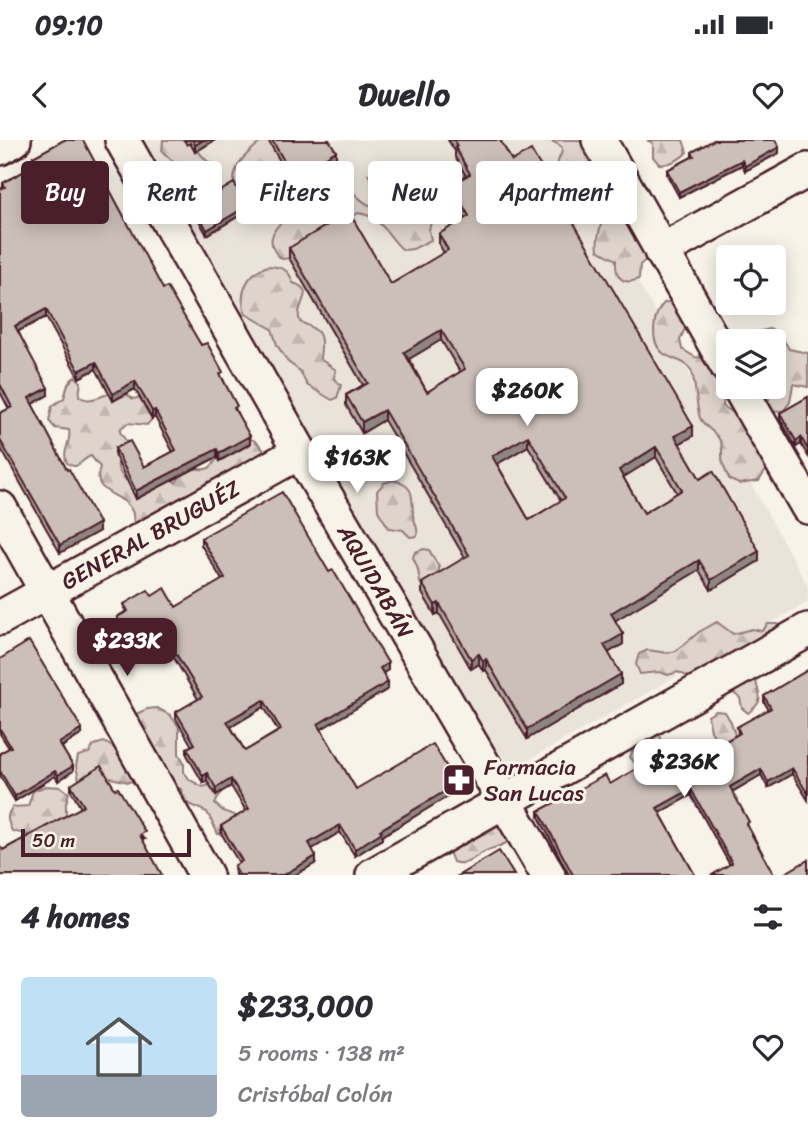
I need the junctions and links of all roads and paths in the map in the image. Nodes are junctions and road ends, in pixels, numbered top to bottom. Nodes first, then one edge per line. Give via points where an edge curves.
1 (14, 140) edge
2 (122, 140) edge
3 (599, 140) edge
4 (0, 148) edge
5 (808, 170) edge
6 (662, 251) junction
7 (716, 346) edge
8 (746, 399) edge
9 (300, 452) junction
10 (808, 507) edge
11 (0, 508) edge
12 (47, 591) junction
13 (0, 618) edge
14 (808, 630) edge
15 (506, 801) junction
16 (205, 875) edge
17 (373, 875) edge
18 (548, 875) edge

1 - 4 street
2 - 9 street, AQUIDABÁN
3 - 6 street
5 - 6 street
6 - 7 street
8 - 10 street
9 - 12 street, GENERAL BRUGUÉZ
9 - 15 street, AQUIDABÁN
11 - 12 street
12 - 13 street, GENERAL BRUGUÉZ
12 - 16 street
14 - 15 street
15 - 17 street
15 - 18 street, AQUIDABÁN

